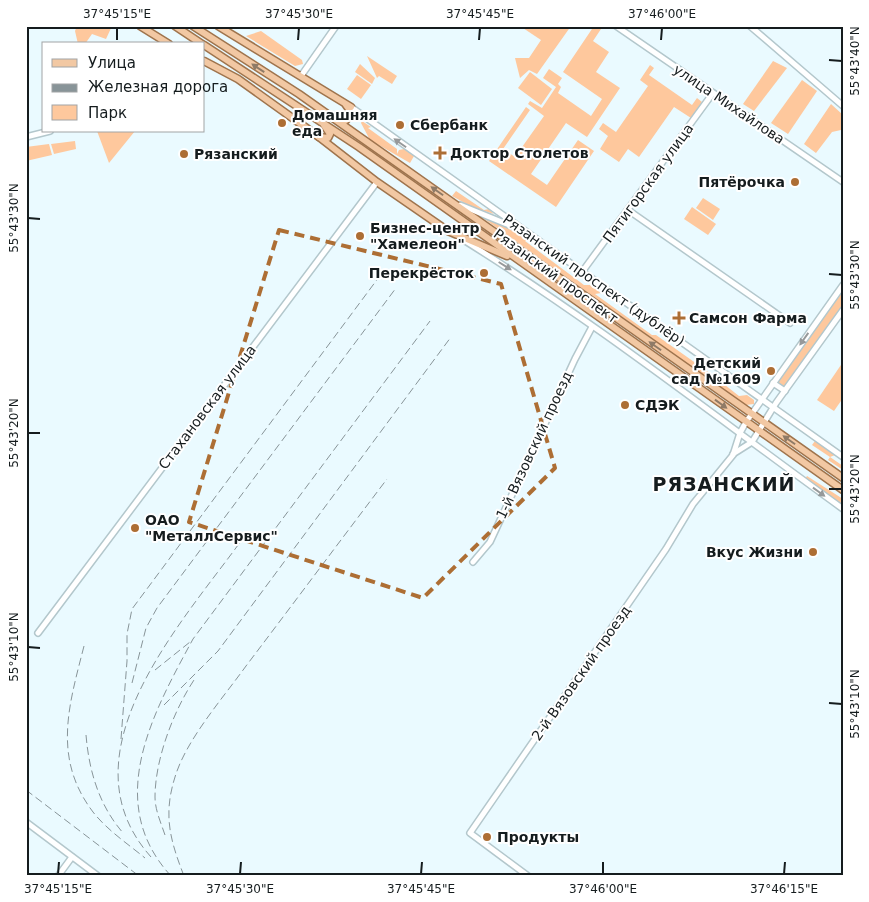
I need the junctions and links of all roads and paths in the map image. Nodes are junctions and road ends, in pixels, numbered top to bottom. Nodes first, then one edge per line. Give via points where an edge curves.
1 (175, 26) edge
2 (193, 26) edge
3 (218, 26) edge
4 (336, 26) edge
5 (616, 26) edge
6 (750, 26) edge
7 (142, 27) edge
8 (164, 42) edge
9 (200, 42) edge
10 (205, 45) edge
11 (205, 62) edge
12 (301, 76) junction
13 (713, 93) junction
14 (348, 106) junction
15 (843, 106) edge
16 (333, 119) junction
17 (320, 120) junction
18 (46, 132) edge
19 (330, 134) junction
20 (26, 137) edge
21 (319, 137) junction
22 (340, 155) junction
23 (377, 182) junction
24 (843, 182) edge
25 (454, 203) junction
26 (628, 210) junction
27 (448, 231) junction
28 (524, 232) junction
29 (519, 261) junction
30 (582, 272) junction
31 (843, 285) edge
32 (843, 310) edge
33 (790, 323) dead end
34 (592, 326) junction
35 (774, 383) junction
36 (785, 391) junction
37 (762, 399) junction
38 (774, 407) junction
39 (752, 414) junction
40 (746, 422) junction
41 (764, 422) junction
42 (758, 431) junction
43 (740, 433) junction
44 (752, 442) junction
45 (732, 454) junction
46 (843, 457) edge
47 (843, 478) edge
48 (843, 490) edge
49 (843, 509) edge
50 (473, 562) dead end
51 (38, 633) dead end
52 (26, 822) edge
53 (72, 857) junction
54 (58, 876) edge
55 (98, 876) edge
56 (528, 876) edge

1 - 9 main road, Рязанский проспект
16 -> 2 main road, Рязанский проспект
3 - 12 main road
4 - 12 street
5 - 13 street, улица Михайлова
6 - 15 street
7 - 8 main road
10 - 17 main road, Рязанский проспект
11 - 21 main road via 238,80
12 - 14 main road
13 - 24 street, улица Михайлова
13 - 26 street, Пятигорская улица
14 - 16 main road via 350,114 347,120
28 -> 14 street, Рязанский проспект (дублёр)
25 -> 16 main road, Рязанский проспект
17 - 19 main road
17 - 29 main road, Рязанский проспект
18 - 20 street
19 - 21 main road via 328,138
19 - 22 main road
21 - 22 main road
22 - 23 main road
23 - 27 main road
23 - 51 street, Стахановская улица
25 - 28 street
39 -> 25 main road, Рязанский проспект
26 - 30 street, Пятигорская улица
26 - 33 street
27 - 29 main road
27 -> 34 street
28 - 30 street, Рязанский проспект (дублёр)
29 -> 40 main road, Рязанский проспект
30 - 37 street, Рязанский проспект (дублёр)
31 -> 35 street, 2-й Вязовский проезд
32 - 36 street
34 - 43 street
34 - 50 street, 1-й Вязовский проезд via 490,542
35 - 36 street
35 - 37 street, 2-й Вязовский проезд
36 - 38 street
37 - 38 street, Рязанский проспект (дублёр)
37 - 39 street, 2-й Вязовский проезд
38 - 41 street
38 - 46 street, Рязанский проспект (дублёр)
39 - 40 street, 2-й Вязовский проезд
39 - 41 main road, Рязанский проспект
40 - 42 main road, Рязанский проспект
40 - 43 street, 2-й Вязовский проезд
41 - 42 street
47 -> 41 main road, Рязанский проспект
42 - 44 street
42 - 48 main road, Рязанский проспект
43 - 44 street
43 - 45 street, 2-й Вязовский проезд
44 - 45 street, 2-й Вязовский проезд
44 -> 49 street
45 - 56 street, 2-й Вязовский проезд via 693,504 666,549 470,833
52 - 53 street
53 - 54 street
53 - 55 street

